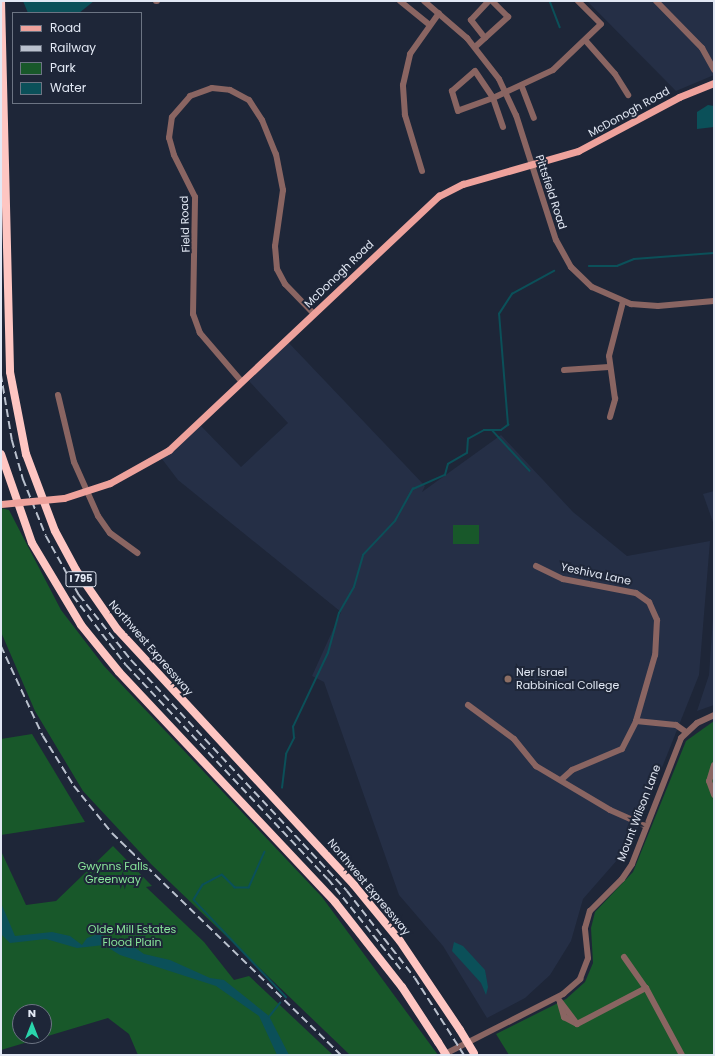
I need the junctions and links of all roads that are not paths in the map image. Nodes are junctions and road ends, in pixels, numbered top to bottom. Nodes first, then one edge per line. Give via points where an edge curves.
1 (1, 1) edge
2 (400, 1) edge
3 (424, 1) edge
4 (490, 1) edge
5 (578, 1) edge
6 (656, 1) edge
7 (439, 13) junction
8 (430, 25) junction
9 (485, 38) junction
10 (586, 40) junction
11 (475, 47) junction
12 (714, 70) edge
13 (714, 83) edge
14 (522, 87) junction
15 (506, 93) junction
16 (628, 95) dead end
17 (493, 98) junction
18 (534, 118) dead end
19 (503, 127) dead end
20 (532, 166) junction
21 (422, 172) dead end
22 (714, 301) edge
23 (623, 302) junction
24 (314, 313) junction
25 (609, 368) junction
26 (564, 370) dead end
27 (242, 382) junction
28 (58, 395) dead end
29 (610, 417) dead end
30 (1, 454) edge
31 (87, 491) junction
32 (1, 504) edge
33 (138, 553) dead end
34 (536, 566) dead end
35 (468, 705) dead end
36 (714, 715) edge
37 (636, 721) junction
38 (686, 732) junction
39 (714, 765) edge
40 (561, 780) junction
41 (714, 795) edge
42 (646, 826) junction
43 (624, 957) dead end
44 (646, 988) junction
45 (559, 1000) junction
46 (474, 1054) edge
47 (442, 1055) edge
48 (446, 1055) edge
49 (682, 1055) edge

1 - 46 highway, Northwest Expressway / I 795, bridge via 10,372 22,438 43,504 76,570 113,624 354,884 400,941
2 - 8 street
3 - 7 street, Pittsfield Road
4 - 9 street via 471,20
4 - 9 street via 508,17
5 - 10 street via 601,24
6 - 12 street via 702,48
7 - 8 street
7 - 11 street, Pittsfield Road
8 - 21 street via 410,54 403,85 405,115
9 - 11 street
10 - 14 street via 553,70
10 - 16 street
11 - 15 street, Pittsfield Road
13 - 20 main road, McDonogh Road via 679,98 598,143
14 - 15 street
14 - 18 street
15 - 17 street
15 - 20 street, Pittsfield Road
17 - 17 street via 458,110 452,91 475,71
17 - 19 street
20 - 23 street, Pittsfield Road via 556,240 571,267 592,287
20 - 24 main road, McDonogh Road via 463,184 439,196
22 - 23 street, Pittsfield Road via 658,306
23 - 25 street via 611,342
24 - 27 main road, McDonogh Road
24 - 27 street, Field Road via 285,284 277,269 275,246 283,190 276,154 262,120 249,100 230,90 212,88 190,96 172,117 169,138 174,155 196,197 193,314 200,333
25 - 26 street
25 - 29 street via 615,399
27 - 31 main road, McDonogh Road via 156,459 117,480
28 - 31 street via 74,462
30 - 48 highway, I 795, bridge via 32,543 81,625 120,672 335,902 384,962
31 - 32 main road, McDonogh Road, bridge via 64,498
31 - 33 street via 105,526
34 - 37 street, Yeshiva Lane via 563,579 636,593 649,602 657,620 655,655
35 - 40 street via 514,739 529,760
36 - 38 street, Mount Wilson Lane
37 - 38 street via 676,725
37 - 40 street, Yeshiva Lane via 622,749 572,770
38 - 42 street, Mount Wilson Lane via 674,751
39 - 41 street via 709,781
40 - 42 street via 621,816
42 - 45 street, Mount Wilson Lane via 626,875 595,903 588,916 588,958 583,974 576,985
43 - 44 street
44 - 45 street via 577,1024
44 - 49 street
45 - 47 street, Mount Wilson Lane

